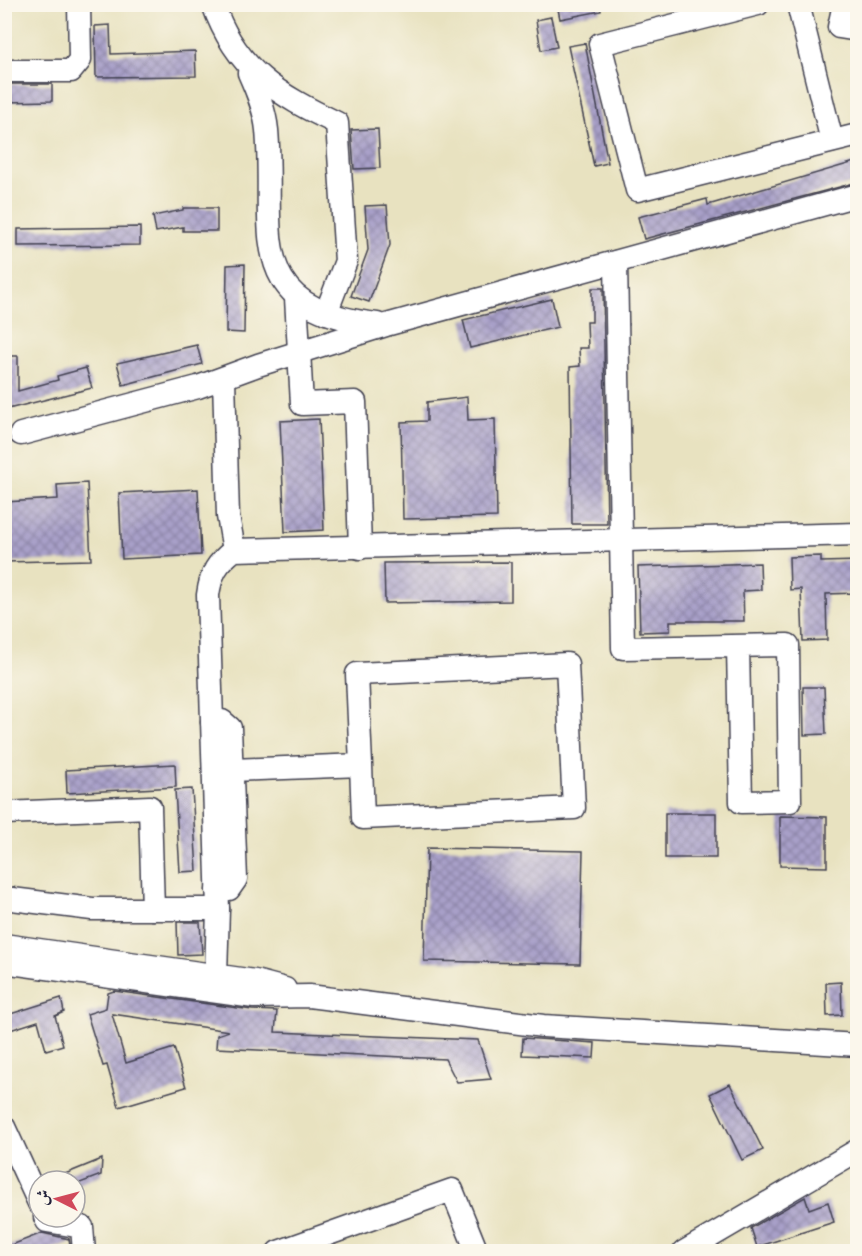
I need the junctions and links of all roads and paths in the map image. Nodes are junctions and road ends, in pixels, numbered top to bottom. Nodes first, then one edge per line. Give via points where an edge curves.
1 (79, 4) edge
2 (213, 4) edge
3 (758, 4) edge
4 (798, 4) edge
5 (844, 4) edge
6 (858, 30) edge
7 (245, 63) junction
8 (4, 71) edge
9 (858, 135) edge
10 (832, 141) junction
11 (858, 195) edge
12 (616, 262) junction
13 (296, 298) junction
14 (326, 313) junction
15 (386, 325) junction
16 (300, 352) junction
17 (224, 379) junction
18 (21, 434) dead end
19 (858, 534) edge
20 (622, 540) junction
21 (360, 548) junction
22 (234, 550) junction
23 (738, 646) junction
24 (212, 722) junction
25 (361, 765) junction
26 (232, 770) junction
27 (4, 813) edge
28 (4, 898) edge
29 (218, 899) junction
30 (153, 909) junction
31 (4, 945) edge
32 (4, 962) edge
33 (216, 975) junction
34 (309, 996) junction
35 (858, 1045) edge
36 (4, 1127) edge
37 (858, 1150) edge
38 (27, 1177) edge
39 (82, 1229) edge
40 (84, 1251) edge
41 (278, 1251) edge
42 (477, 1251) edge
43 (684, 1251) edge

1 - 8 street via 80,60 71,71
2 - 7 street via 231,44
3 - 10 street via 600,44 637,190
4 - 10 street
5 - 6 street via 839,27
7 - 13 street via 267,127 269,241 280,276
7 - 14 street via 270,88 337,123 346,261
9 - 10 street
11 - 12 street
12 - 15 street
12 - 20 street
13 - 14 street
13 - 16 street
14 - 15 street via 342,320
15 - 16 street
16 - 17 street
16 - 21 street via 302,404 356,402
17 - 18 street
17 - 22 street via 228,516
19 - 20 street
20 - 21 street
20 - 23 street via 623,648
21 - 22 street
22 - 24 street via 217,564 210,578
23 - 23 street via 741,802 790,801 788,645
24 - 26 street via 222,721 230,728
24 - 29 street
25 - 25 street via 357,674 567,664 574,808 363,818
25 - 26 street
26 - 29 street via 236,879
27 - 30 street via 150,807
28 - 30 street via 92,909
29 - 30 street
29 - 33 street
31 - 33 street
32 - 34 street via 254,997
33 - 34 street
34 - 35 street via 543,1026
36 - 38 street
37 - 43 street
39 - 40 street
41 - 42 street via 452,1190

